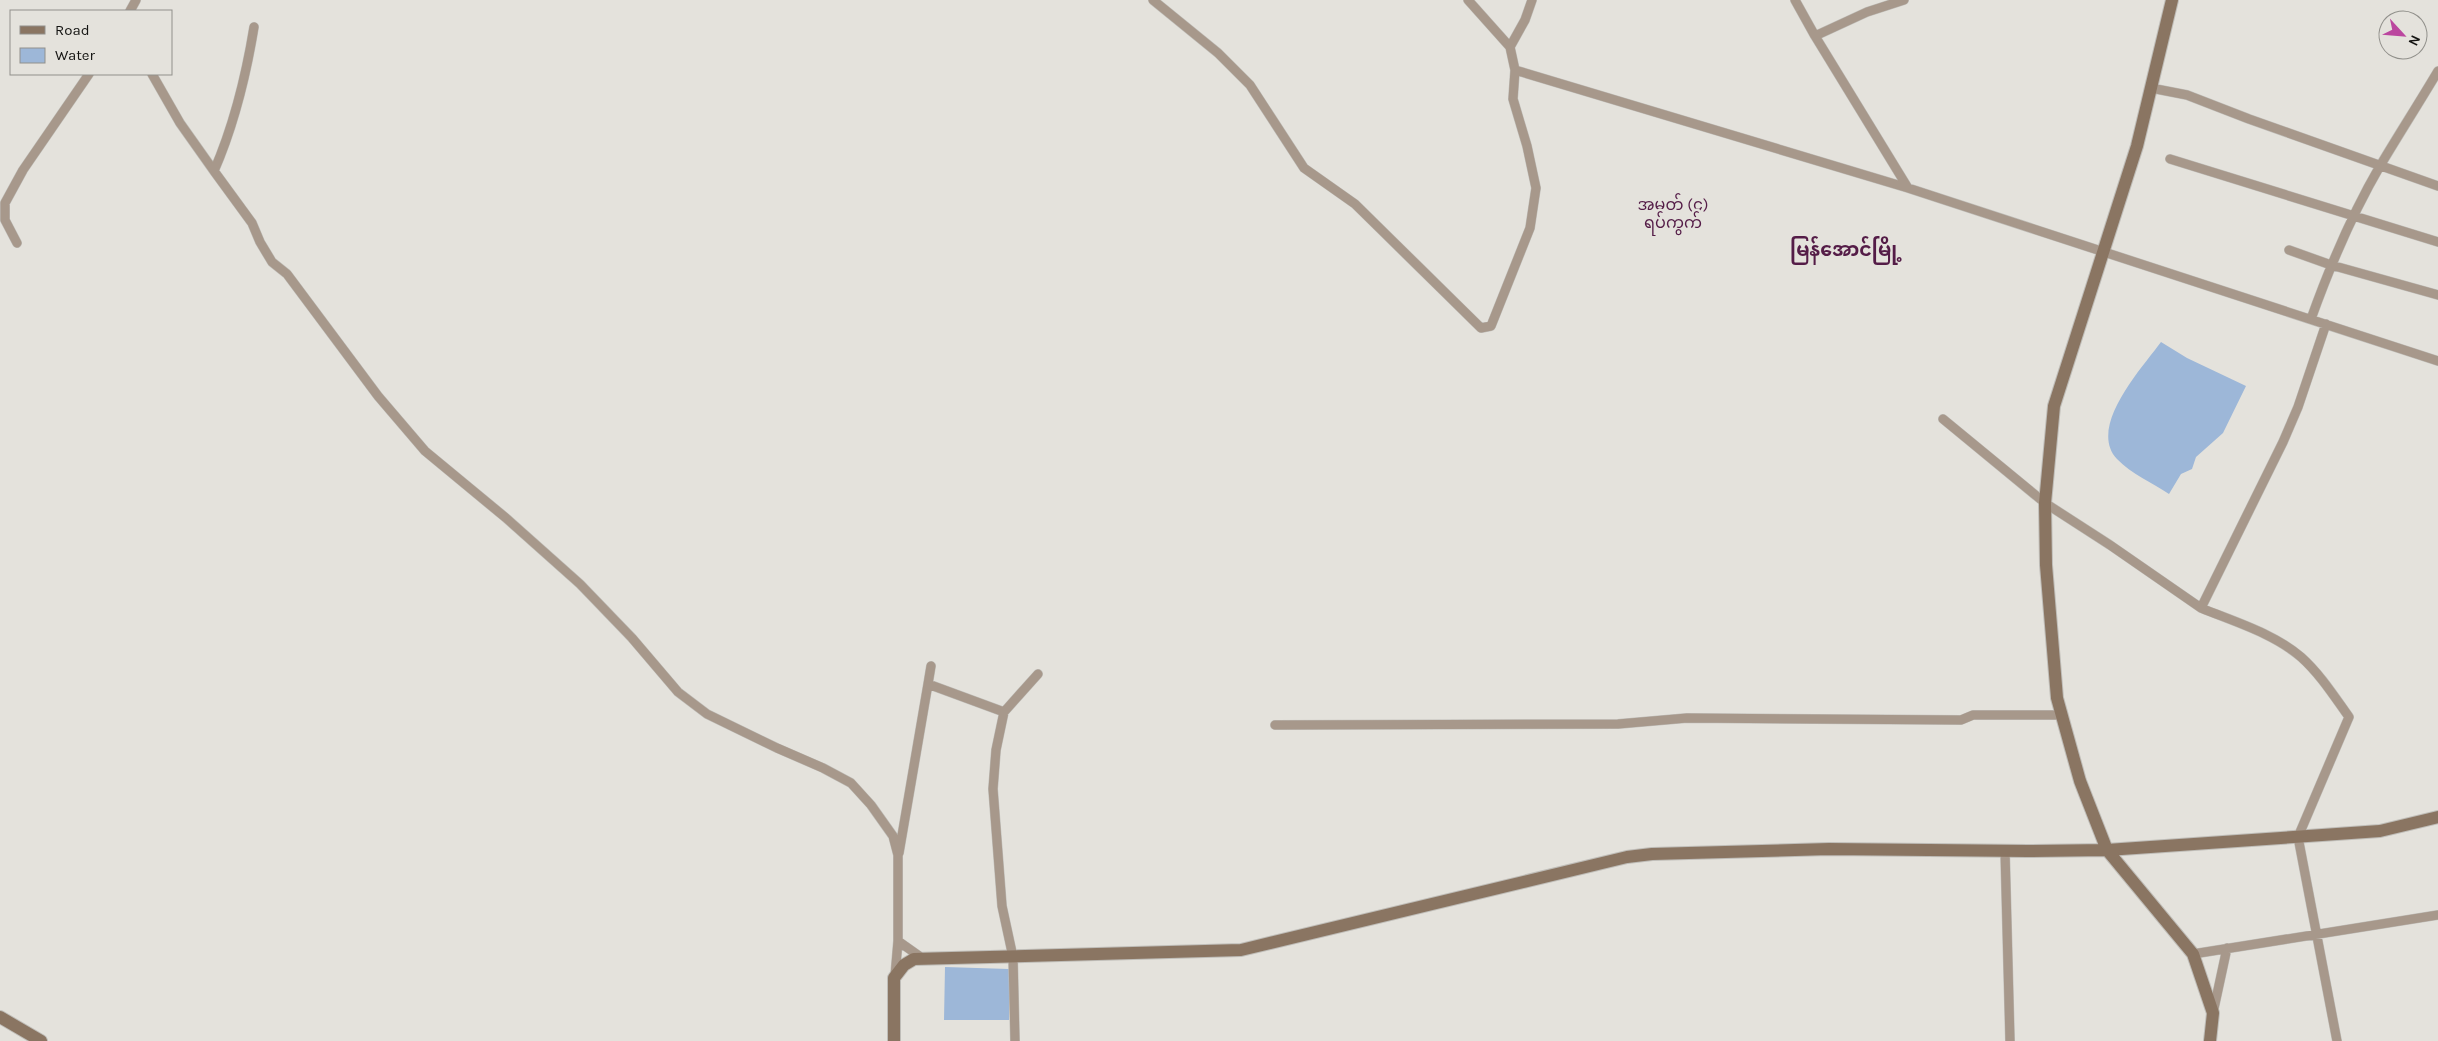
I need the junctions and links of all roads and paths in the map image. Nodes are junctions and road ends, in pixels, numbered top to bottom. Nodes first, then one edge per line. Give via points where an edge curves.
1 (1153, 0) edge
2 (1468, 0) edge
3 (1532, 0) edge
4 (1795, 0) edge
5 (1904, 0) edge
6 (2172, 0) edge
7 (254, 27) dead end
8 (1815, 36) junction
9 (1510, 47) junction
10 (1515, 70) junction
11 (2438, 71) edge
12 (89, 75) edge
13 (153, 75) edge
14 (2152, 88) junction
15 (2170, 159) dead end
16 (2380, 167) junction
17 (214, 171) junction
18 (2438, 186) edge
19 (1908, 188) junction
20 (2354, 216) junction
21 (2438, 242) edge
22 (16, 243) dead end
23 (2104, 250) junction
24 (2289, 250) dead end
25 (2331, 265) junction
26 (2438, 295) edge
27 (2310, 319) junction
28 (2326, 324) junction
29 (2438, 361) edge
30 (1943, 419) dead end
31 (2045, 503) junction
32 (2201, 608) junction
33 (931, 666) dead end
34 (1038, 674) dead end
35 (928, 684) junction
36 (1004, 712) junction
37 (2062, 715) junction
38 (1275, 725) dead end
39 (2438, 817) edge
40 (2298, 837) junction
41 (2107, 850) junction
42 (2005, 851) junction
43 (898, 855) junction
44 (2438, 915) edge
45 (2317, 935) junction
46 (898, 941) junction
47 (2227, 948) junction
48 (2193, 954) junction
49 (1013, 957) junction
50 (922, 958) junction
51 (894, 978) junction
52 (2213, 1014) junction
53 (0, 1017) edge
54 (41, 1041) edge
55 (894, 1041) edge
56 (1015, 1041) edge
57 (2010, 1041) edge
58 (2210, 1041) edge
59 (2337, 1041) edge

1 - 10 street via 1218,53 1250,85 1304,168 1355,204 1481,328 1491,326 1530,228 1536,188 1513,99
2 - 9 street
3 - 9 street
4 - 8 street
5 - 8 street via 1867,12
6 - 14 street
7 - 17 street via 228,137
8 - 19 street
9 - 10 street
10 - 19 street
11 - 16 street
12 - 22 street via 23,170 5,204 5,220
13 - 17 street via 180,123
14 - 16 street via 2187,95
14 - 23 street
15 - 20 street
16 - 18 street
16 - 20 street
17 - 43 street via 252,223 272,262 287,274 378,396 425,451 580,584 678,692 708,714 851,783 871,804 893,836
19 - 23 street
20 - 21 street
20 - 25 street
23 - 27 street
23 - 31 street via 2054,406
24 - 25 street
25 - 26 street
25 - 27 street
27 - 28 street
28 - 29 street
28 - 32 street via 2283,442
30 - 31 street
31 - 32 street
31 - 37 street via 2046,565 2057,698
32 - 40 street via 2272,638 2300,657 2321,678 2349,717
33 - 35 street
34 - 36 street
35 - 36 street
35 - 43 street
36 - 49 street via 996,750 993,789 1002,906
37 - 38 street via 1973,714 1962,720 1687,718 1618,724
37 - 41 street via 2080,781
39 - 40 street via 2380,831
40 - 41 street
40 - 45 street
41 - 42 street
41 - 48 street
42 - 49 street via 1829,849 1652,854 1627,857 1241,950
42 - 57 street
43 - 46 street
44 - 45 street
45 - 47 street
45 - 59 street
46 - 50 street
46 - 51 street
47 - 48 street
47 - 52 street
48 - 52 street
49 - 50 street
49 - 56 street
50 - 51 street via 904,966
51 - 55 street
52 - 58 street
53 - 54 street

